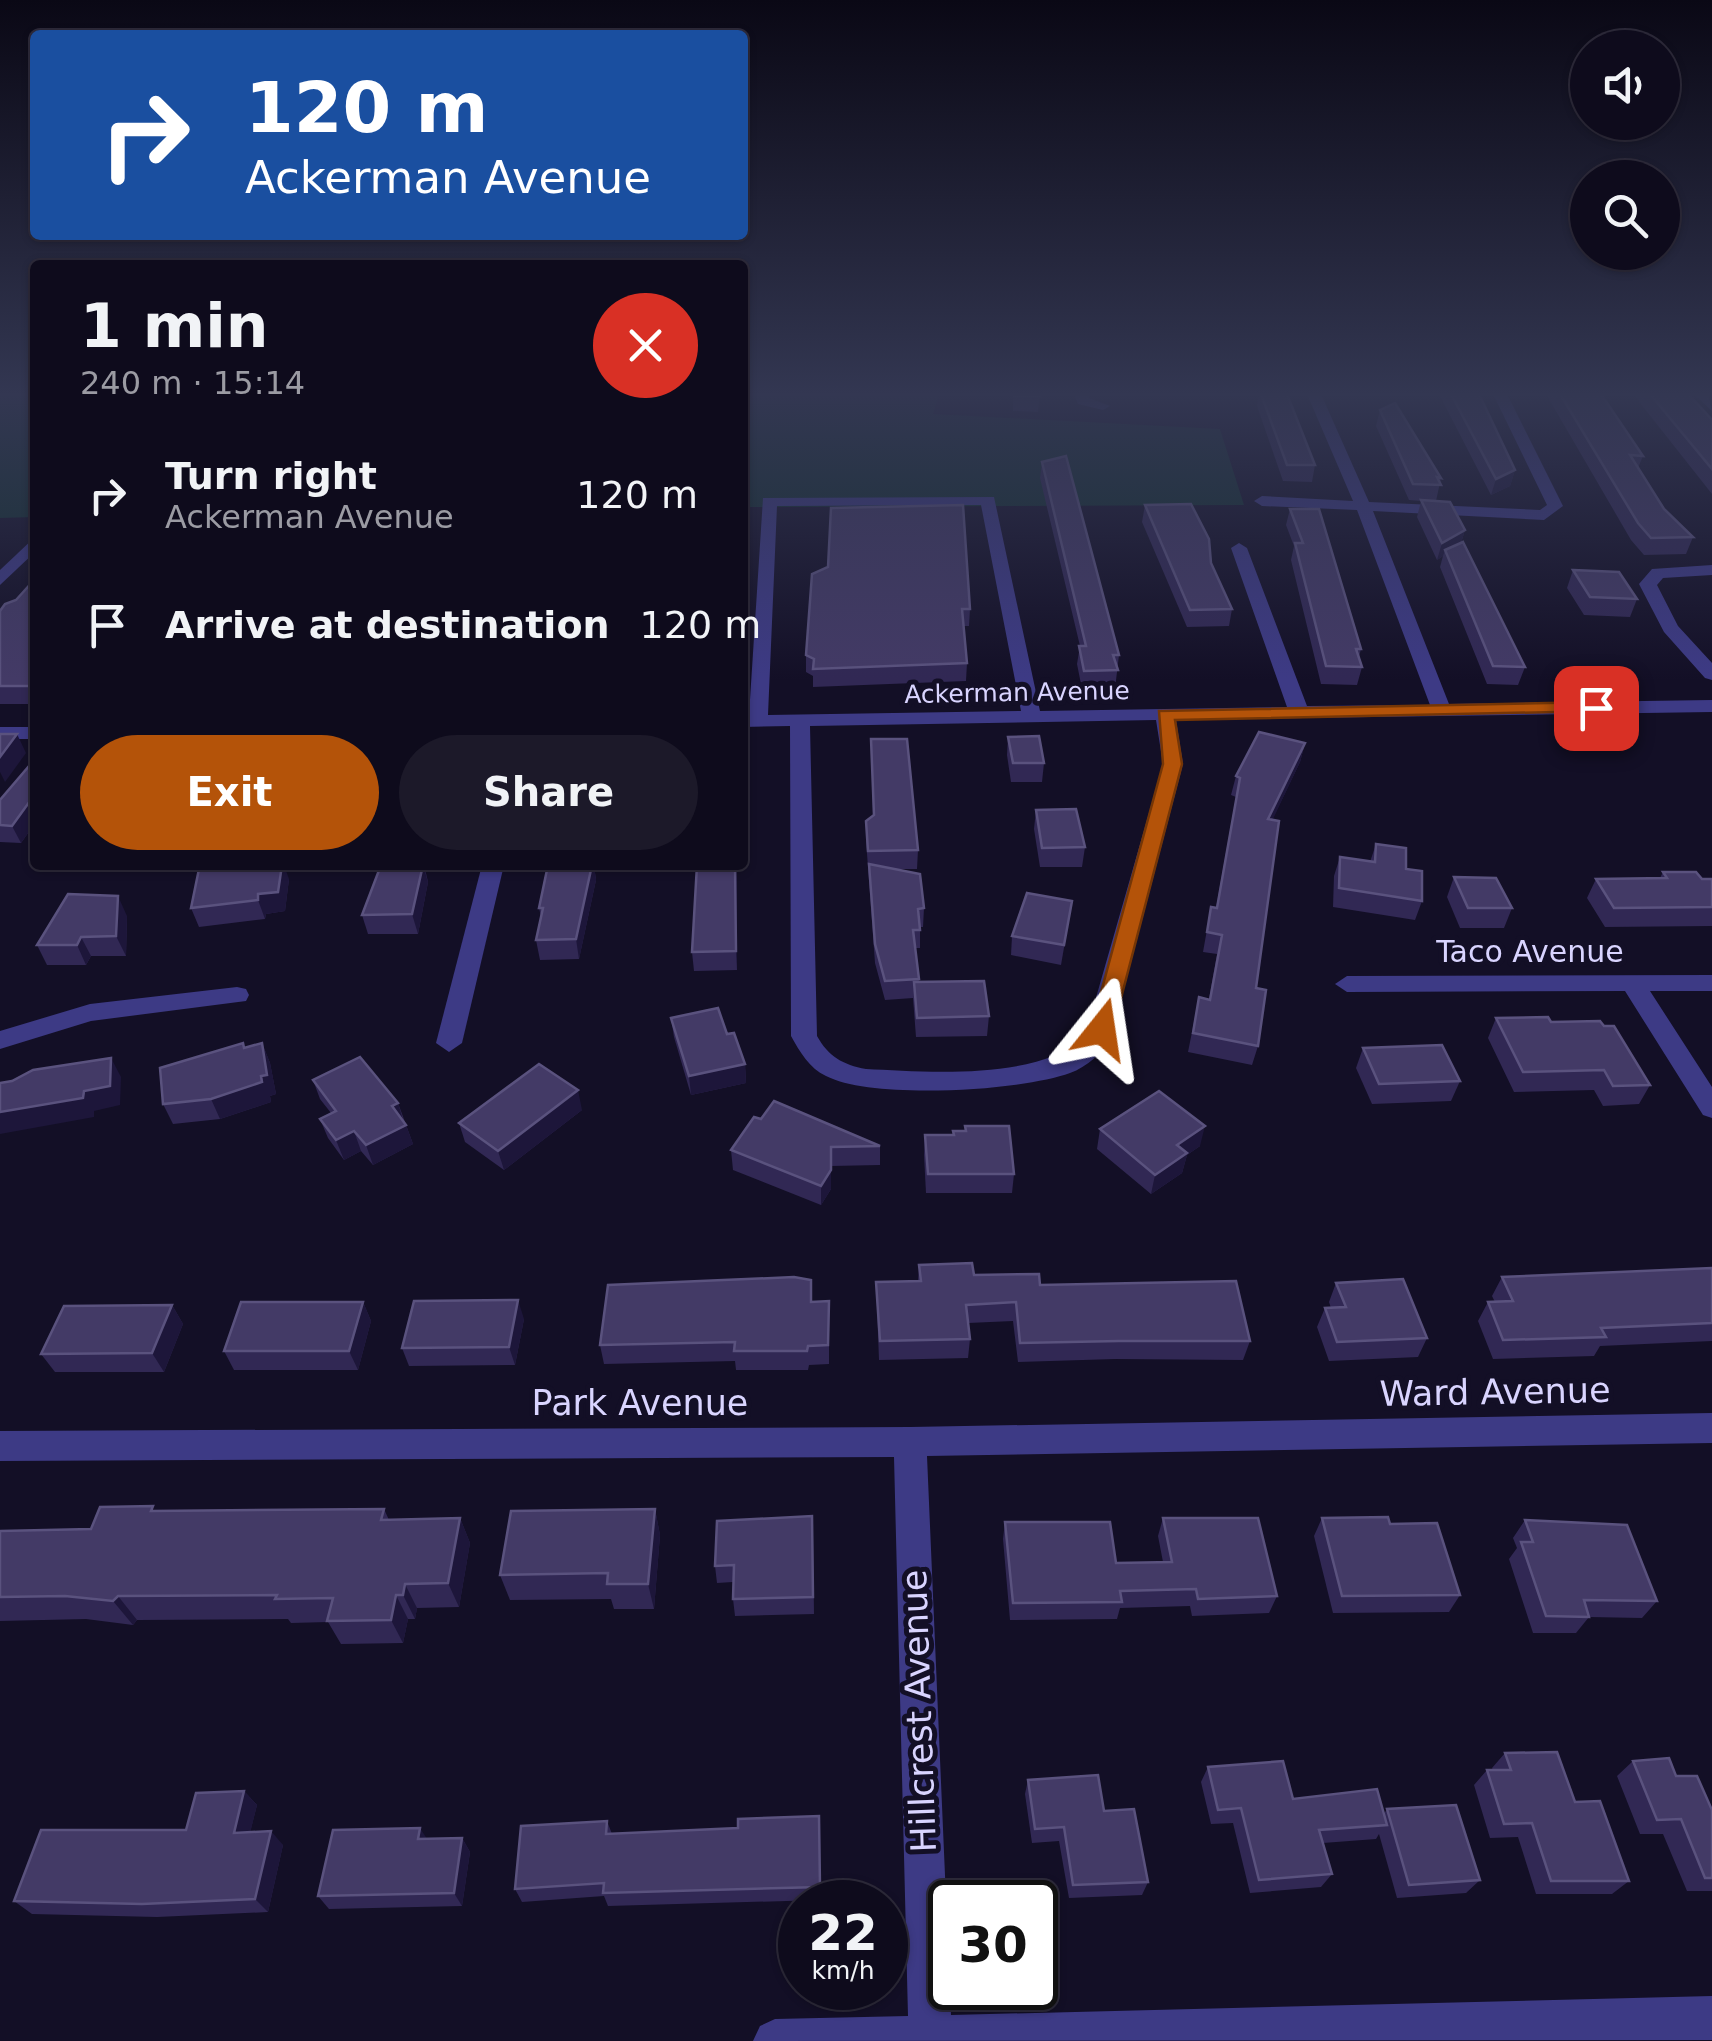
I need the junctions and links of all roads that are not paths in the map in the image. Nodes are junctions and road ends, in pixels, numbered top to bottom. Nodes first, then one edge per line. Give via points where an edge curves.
1 (1356, 489) edge
2 (1547, 489) edge
3 (1262, 501) dead end
4 (1363, 506) junction
5 (30, 547) edge
6 (1239, 548) dead end
7 (1712, 570) edge
8 (0, 580) edge
9 (1712, 674) edge
10 (1712, 706) edge
11 (1442, 710) junction
12 (1298, 712) junction
13 (1165, 714) junction
14 (1032, 716) junction
15 (800, 720) junction
16 (750, 721) edge
17 (30, 733) edge
18 (0, 734) edge
19 (492, 870) edge
20 (1712, 983) edge
21 (1347, 984) dead end
22 (1633, 984) junction
23 (237, 995) dead end
24 (0, 1040) edge
25 (449, 1044) dead end
26 (1712, 1108) edge
27 (1712, 1428) edge
28 (1280, 1435) joint
29 (910, 1442) junction
30 (0, 1446) edge
31 (1712, 2018) edge
32 (1559, 2032) edge
33 (930, 2040) edge
34 (776, 2041) edge

1 - 4 street
2 - 4 street via 1552,511 1520,517
3 - 4 street
4 - 11 street
5 - 8 street
6 - 12 street
7 - 9 street via 1658,573 1648,584 1670,628
10 - 11 street, Ackerman Avenue
11 - 12 street, Ackerman Avenue
12 - 13 street, Ackerman Avenue
13 - 14 street, Ackerman Avenue
13 - 15 street via 1173,764 1098,1038 1073,1060 1036,1073 871,1079 826,1065 804,1036
14 - 15 street, Ackerman Avenue
14 - 16 street via 988,500 769,501
15 - 16 street, Ackerman Avenue
17 - 18 street
19 - 25 street
20 - 22 street, Taco Avenue
21 - 22 street, Taco Avenue
22 - 26 street
23 - 24 street via 90,1013
27 - 28 street, Ward Avenue
28 - 29 street, Park Avenue
29 - 30 street, Park Avenue
29 - 33 street, Hillcrest Avenue
31 - 32 street
32 - 33 street
33 - 34 street

